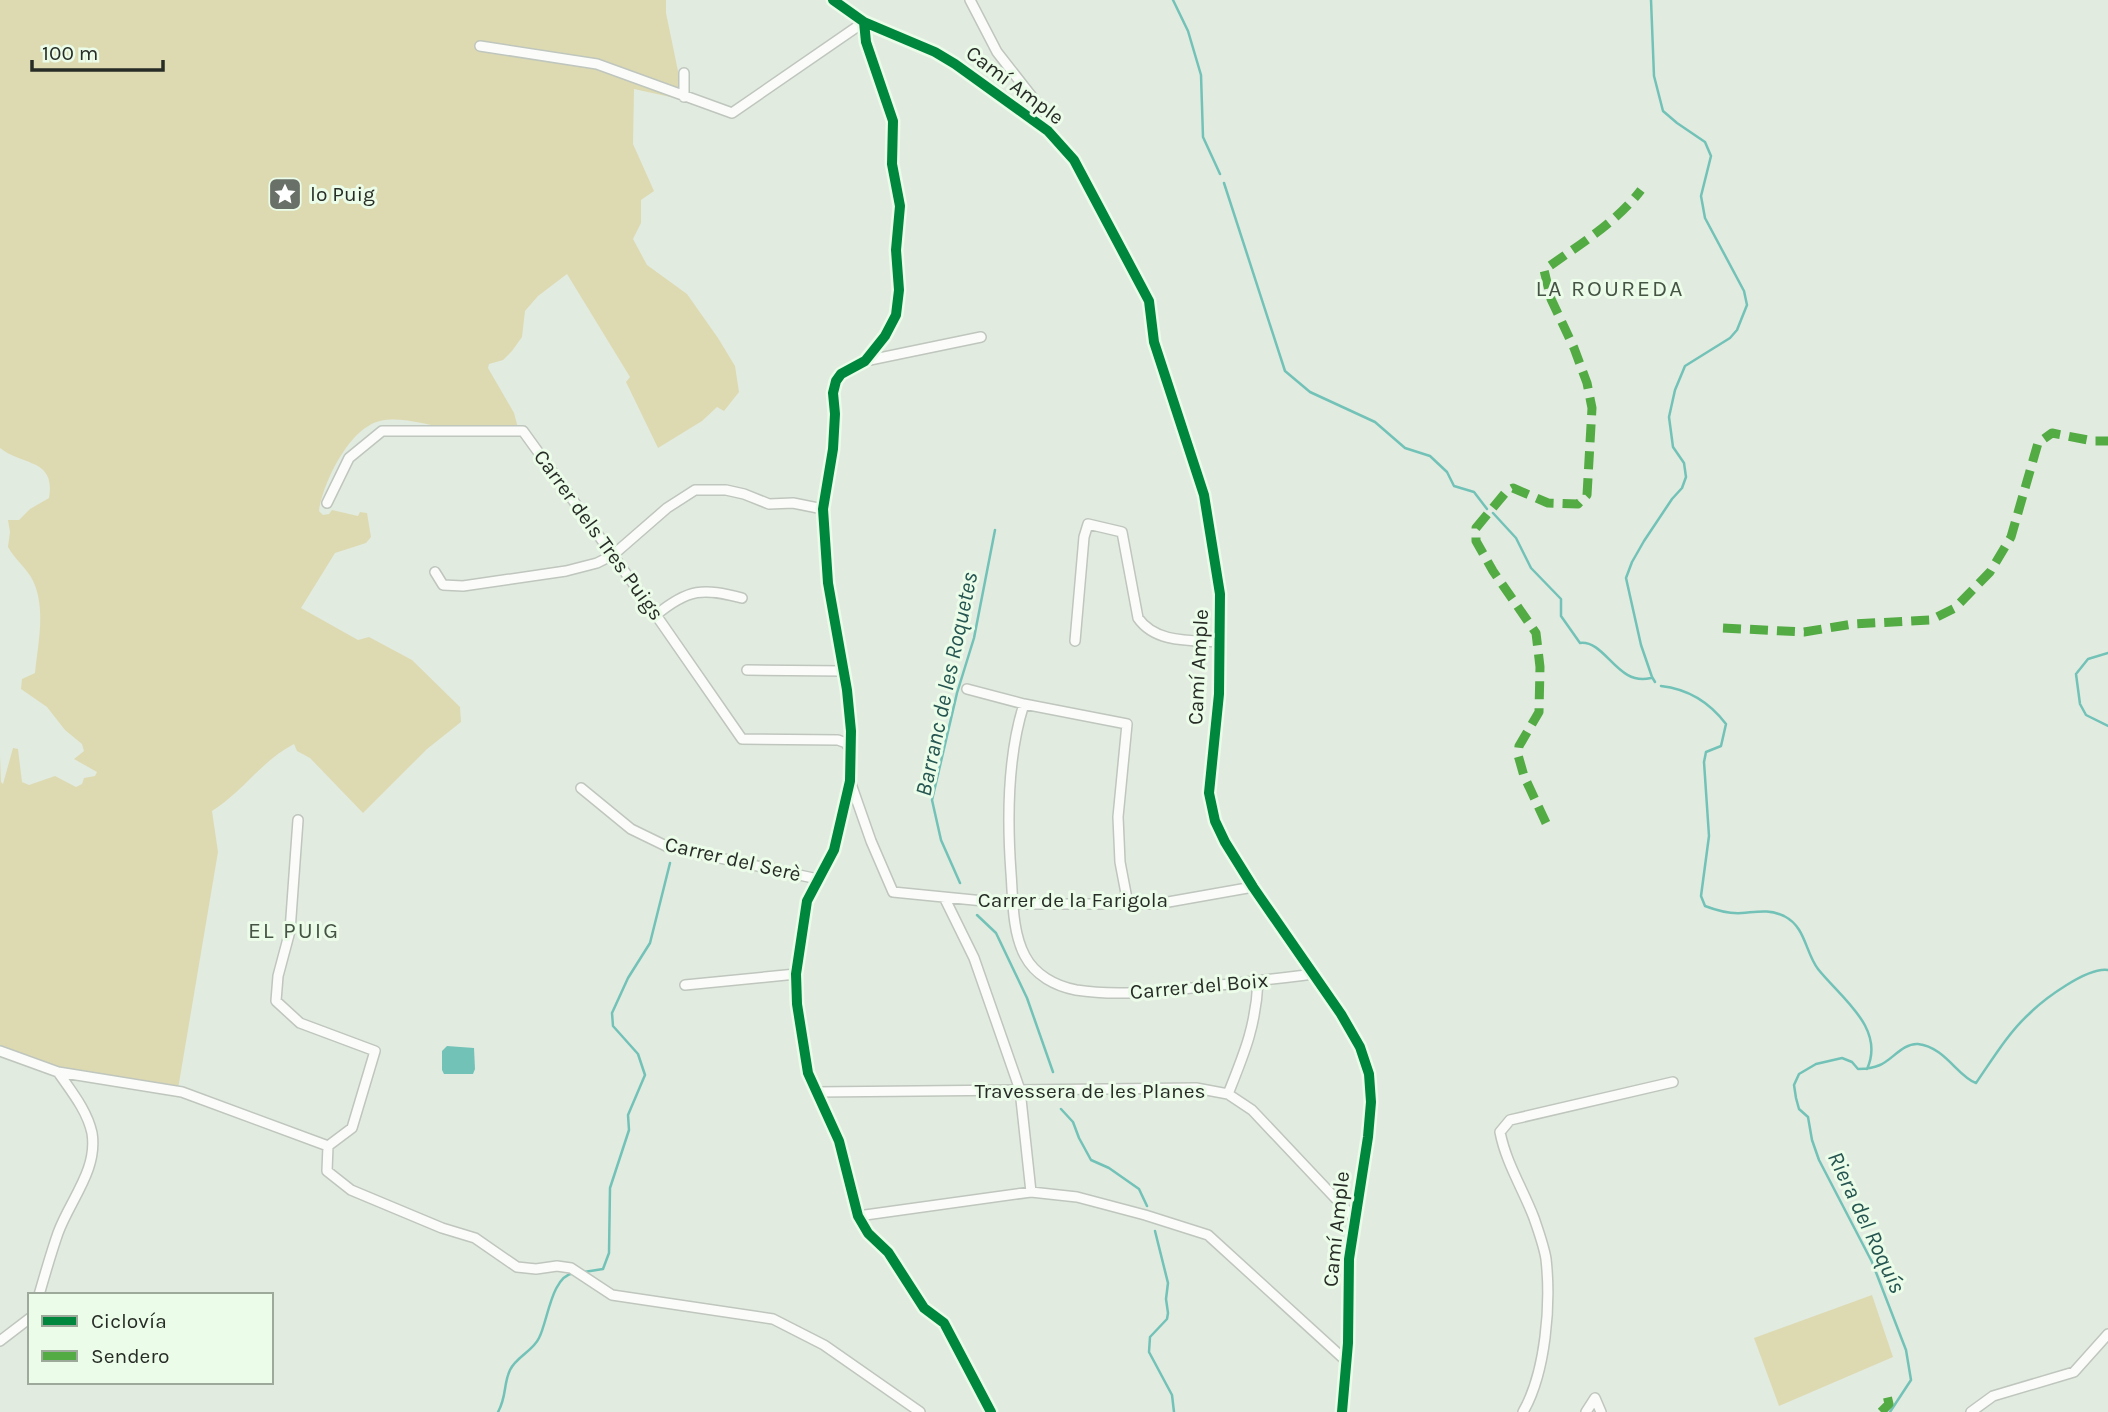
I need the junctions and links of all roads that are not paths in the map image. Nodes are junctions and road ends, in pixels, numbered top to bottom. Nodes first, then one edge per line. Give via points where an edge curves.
1 (833, 0) edge
2 (970, 0) edge
3 (864, 22) junction
4 (480, 46) dead end
5 (684, 73) dead end
6 (684, 97) junction
7 (1048, 131) junction
8 (981, 337) dead end
9 (865, 361) junction
10 (327, 503) dead end
11 (824, 509) junction
12 (613, 555) junction
13 (435, 572) dead end
14 (743, 598) dead end
15 (656, 615) junction
16 (1075, 641) dead end
17 (1221, 642) junction
18 (747, 670) dead end
19 (844, 671) junction
20 (967, 689) dead end
21 (1024, 704) junction
22 (851, 751) junction
23 (850, 781) junction
24 (582, 788) dead end
25 (298, 820) dead end
26 (818, 878) junction
27 (1252, 887) junction
28 (945, 899) junction
29 (1014, 904) junction
30 (1128, 904) junction
31 (796, 974) junction
32 (1314, 974) junction
33 (1258, 981) junction
34 (685, 985) dead end
35 (0, 1051) edge
36 (58, 1072) junction
37 (1673, 1082) dead end
38 (1020, 1090) junction
39 (817, 1092) junction
40 (1228, 1094) junction
41 (328, 1146) junction
42 (1031, 1192) junction
43 (859, 1216) junction
44 (1354, 1218) junction
45 (40, 1293) edge
46 (28, 1319) edge
47 (2108, 1334) edge
48 (0, 1340) edge
49 (1344, 1359) dead end
50 (920, 1412) edge
51 (991, 1412) edge
52 (1342, 1412) edge
53 (1523, 1412) edge
54 (1586, 1412) edge
55 (1601, 1412) edge
56 (1971, 1412) edge

1 - 3 street, Camí Ample
2 - 7 street via 997,52 1047,116
3 - 6 street via 732,113
3 - 7 street, Camí Ample via 935,52
3 - 9 street via 866,42 893,121 892,164 900,206 896,315
4 - 6 street via 597,64
5 - 6 street
7 - 17 street, Camí Ample via 1074,160 1149,301 1154,342 1204,495 1220,594
8 - 9 street
9 - 11 street via 836,381
10 - 12 street, Carrer dels Tres Puigs via 349,458 382,431 523,431
11 - 12 street via 769,504 726,490 695,490
11 - 19 street via 828,583
12 - 13 street via 566,570 463,586 443,585
12 - 15 street, Carrer dels Tres Puigs
14 - 15 street via 710,590 689,594
15 - 22 street, Carrer dels Tres Puigs via 742,739 838,740
16 - 17 street via 1087,524 1122,532 1138,618 1146,629 1160,637
17 - 27 street, Camí Ample via 1209,793 1215,821
18 - 19 street
19 - 22 street
20 - 21 street
21 - 29 street, Carrer del Boix via 1010,781
21 - 30 street via 1126,724 1118,817
22 - 23 street
23 - 26 street via 834,850
23 - 28 street, Carrer de la Farigola via 893,892
24 - 26 street, Carrer del Serè via 631,829 668,847
25 - 41 street via 290,931 276,1001 300,1023 375,1051 352,1128
26 - 31 street via 807,901
27 - 30 street, Carrer de la Farigola via 1157,904
27 - 32 street, Camí Ample
28 - 29 street, Carrer de la Farigola
28 - 38 street via 974,958
29 - 30 street, Carrer de la Farigola
29 - 33 street, Carrer del Boix via 1025,957 1040,975 1058,985 1139,993
31 - 34 street
31 - 39 street via 803,1045
32 - 33 street, Carrer del Boix
32 - 44 street, Camí Ample via 1360,1047 1369,1074 1368,1137
33 - 40 street via 1250,1041
35 - 36 street
36 - 41 street via 182,1092
36 - 45 street via 86,1114 93,1151 58,1232
37 - 53 street via 1510,1121 1500,1132 1546,1258 1546,1340
38 - 39 street, Travessera de les Planes
38 - 40 street, Travessera de les Planes via 1196,1088
38 - 42 street
39 - 43 street via 839,1141
40 - 44 street, Travessera de les Planes via 1252,1110
41 - 50 street via 327,1171 351,1190 475,1238 517,1267 564,1266 612,1294 773,1319 824,1345
42 - 43 street
42 - 49 street via 1088,1200 1208,1235
43 - 51 street via 925,1308 944,1323
44 - 52 street, Camí Ample
46 - 48 street
47 - 56 street via 2074,1372 1993,1396
54 - 55 street via 1595,1398

